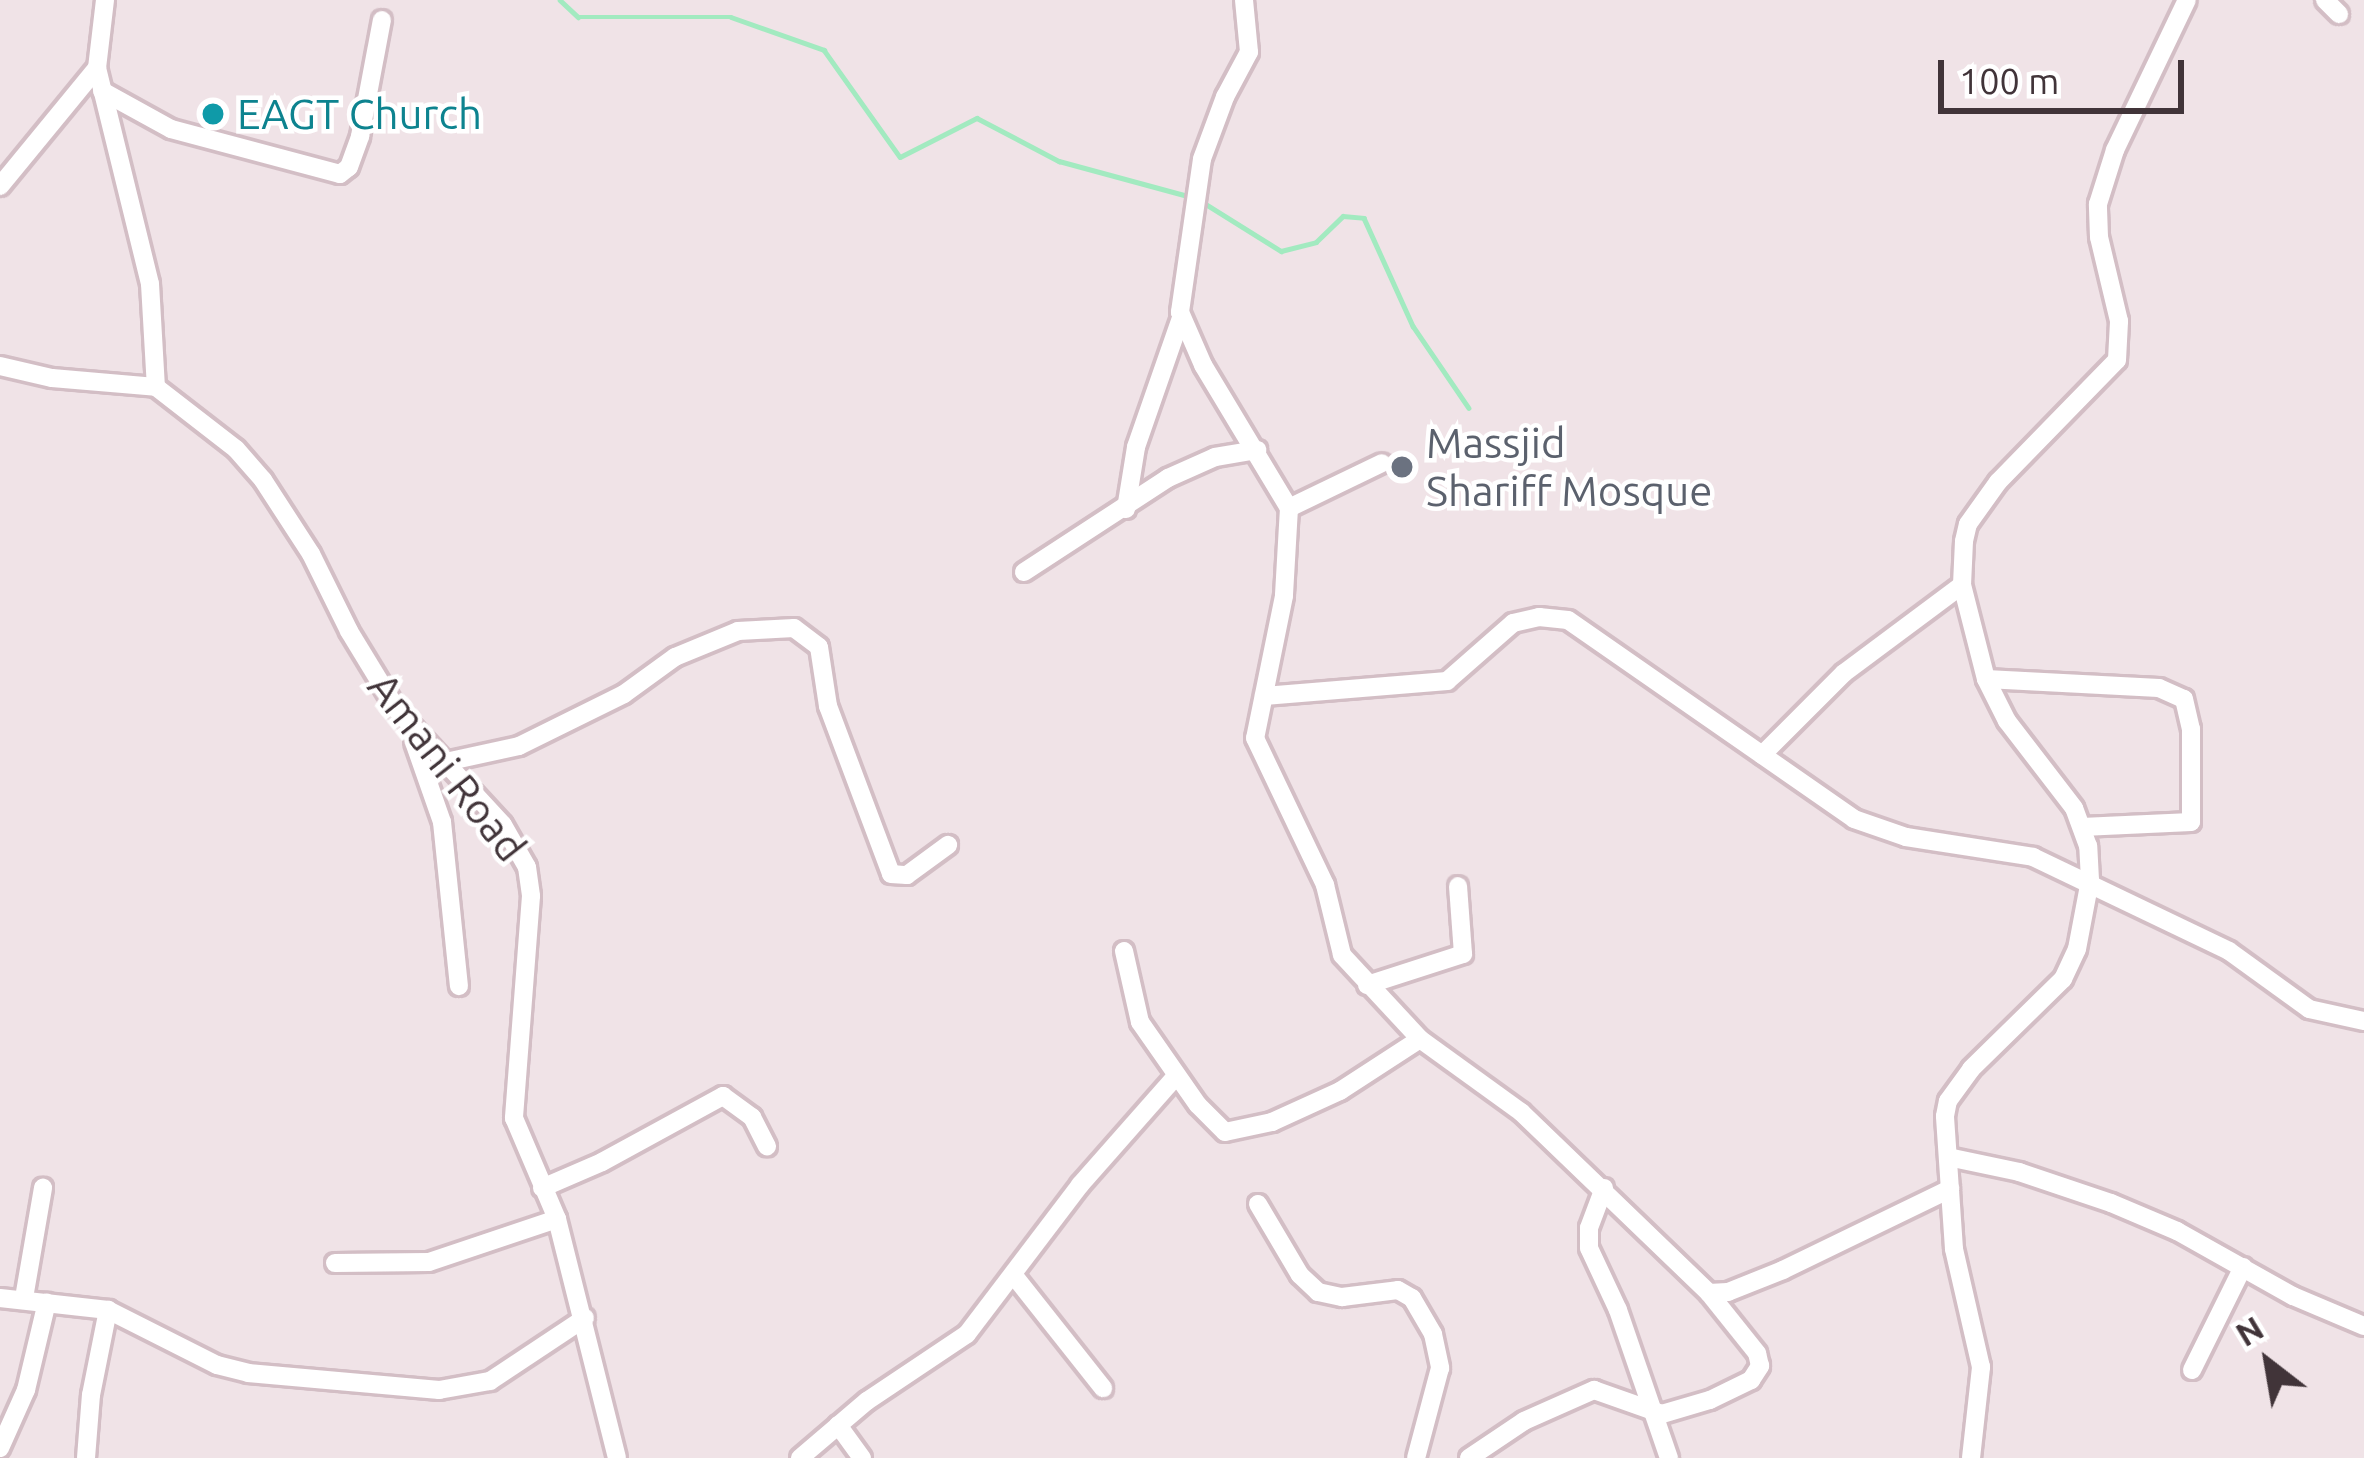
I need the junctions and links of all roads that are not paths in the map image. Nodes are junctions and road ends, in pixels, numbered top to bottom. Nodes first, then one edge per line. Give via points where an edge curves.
1 (105, 0) edge
2 (1244, 0) edge
3 (2187, 0) edge
4 (382, 20) dead end
5 (97, 68) junction
6 (102, 91) junction
7 (0, 186) edge
8 (1181, 317) junction
9 (0, 366) edge
10 (156, 387) junction
11 (1257, 450) junction
12 (1382, 463) dead end
13 (1289, 508) junction
14 (1126, 509) junction
15 (1024, 572) dead end
16 (1962, 585) junction
17 (1986, 679) junction
18 (1264, 696) junction
19 (405, 721) junction
20 (1762, 755) junction
21 (441, 763) junction
22 (2082, 827) junction
23 (948, 844) dead end
24 (2090, 880) junction
25 (1458, 886) dead end
26 (1124, 950) dead end
27 (1367, 985) junction
28 (459, 986) dead end
29 (2364, 1021) edge
30 (1420, 1039) junction
31 (1176, 1076) junction
32 (767, 1146) dead end
33 (1948, 1157) junction
34 (44, 1188) dead end
35 (542, 1188) junction
36 (1604, 1188) junction
37 (1951, 1189) junction
38 (1258, 1204) dead end
39 (557, 1220) junction
40 (334, 1264) dead end
41 (2243, 1268) junction
42 (1015, 1277) junction
43 (1709, 1293) junction
44 (0, 1298) edge
45 (24, 1298) junction
46 (47, 1302) junction
47 (108, 1310) junction
48 (585, 1318) junction
49 (2364, 1326) edge
50 (2192, 1370) dead end
51 (1103, 1388) dead end
52 (1678, 1412) junction
53 (1653, 1414) junction
54 (838, 1425) junction
55 (0, 1448) edge
56 (1666, 1452) edge
57 (86, 1458) edge
58 (617, 1458) edge
59 (800, 1458) edge
60 (862, 1458) edge
61 (1416, 1458) edge
62 (1468, 1458) edge
63 (1971, 1458) edge

1 - 5 street
2 - 8 street via 1249,52 1202,159
3 - 16 street via 2115,150 2098,204 2120,321 2117,360 1978,507 1964,541
4 - 6 street via 360,136 340,174 171,129
5 - 6 street
5 - 7 street
6 - 10 street via 150,284
8 - 11 street
8 - 14 street via 1136,447
9 - 10 street
10 - 19 street, Amani Road via 263,480
11 - 13 street
11 - 14 street via 1168,478
12 - 13 street
13 - 18 street via 1284,596
14 - 15 street
16 - 17 street
16 - 20 street via 1860,660
17 - 22 street
17 - 22 street via 2159,688 2184,699 2192,822
18 - 20 street via 1447,681 1513,623 1539,616 1564,619
18 - 27 street via 1259,752 1325,885 1342,955
19 - 21 street, Amani Road
19 - 28 street via 438,802
20 - 24 street via 1810,794 1876,829 2000,849
21 - 23 street via 519,746 624,694 675,657 738,631 794,628 822,655 828,706 891,874 907,875
21 - 35 street, Amani Road via 503,825 527,867 513,1094 521,1141
22 - 24 street
24 - 29 street via 2229,951 2309,1009
24 - 33 street via 2078,950 2063,979 1948,1101
25 - 27 street via 1463,954
26 - 31 street via 1140,1022
27 - 30 street
30 - 31 street via 1340,1091 1242,1131 1215,1125
30 - 36 street via 1521,1112
31 - 42 street via 1080,1185
32 - 35 street via 752,1117 723,1096
33 - 37 street
33 - 41 street via 2111,1203
34 - 45 street
35 - 39 street, Amani Road
36 - 43 street
36 - 53 street via 1589,1248
37 - 43 street via 1783,1270
37 - 63 street via 1954,1249 1981,1367
38 - 61 street via 1318,1292 1402,1291 1417,1306 1440,1368
39 - 40 street via 429,1262
39 - 48 street, Amani Road
41 - 49 street
41 - 50 street
42 - 51 street
42 - 54 street via 958,1342
43 - 52 street via 1760,1366 1743,1385
44 - 45 street
45 - 46 street
46 - 47 street
46 - 55 street via 26,1390
47 - 48 street via 248,1373 439,1390 490,1381
47 - 57 street
48 - 58 street, Amani Road
52 - 53 street
52 - 56 street
53 - 56 street
53 - 62 street via 1594,1390
54 - 59 street
54 - 60 street

